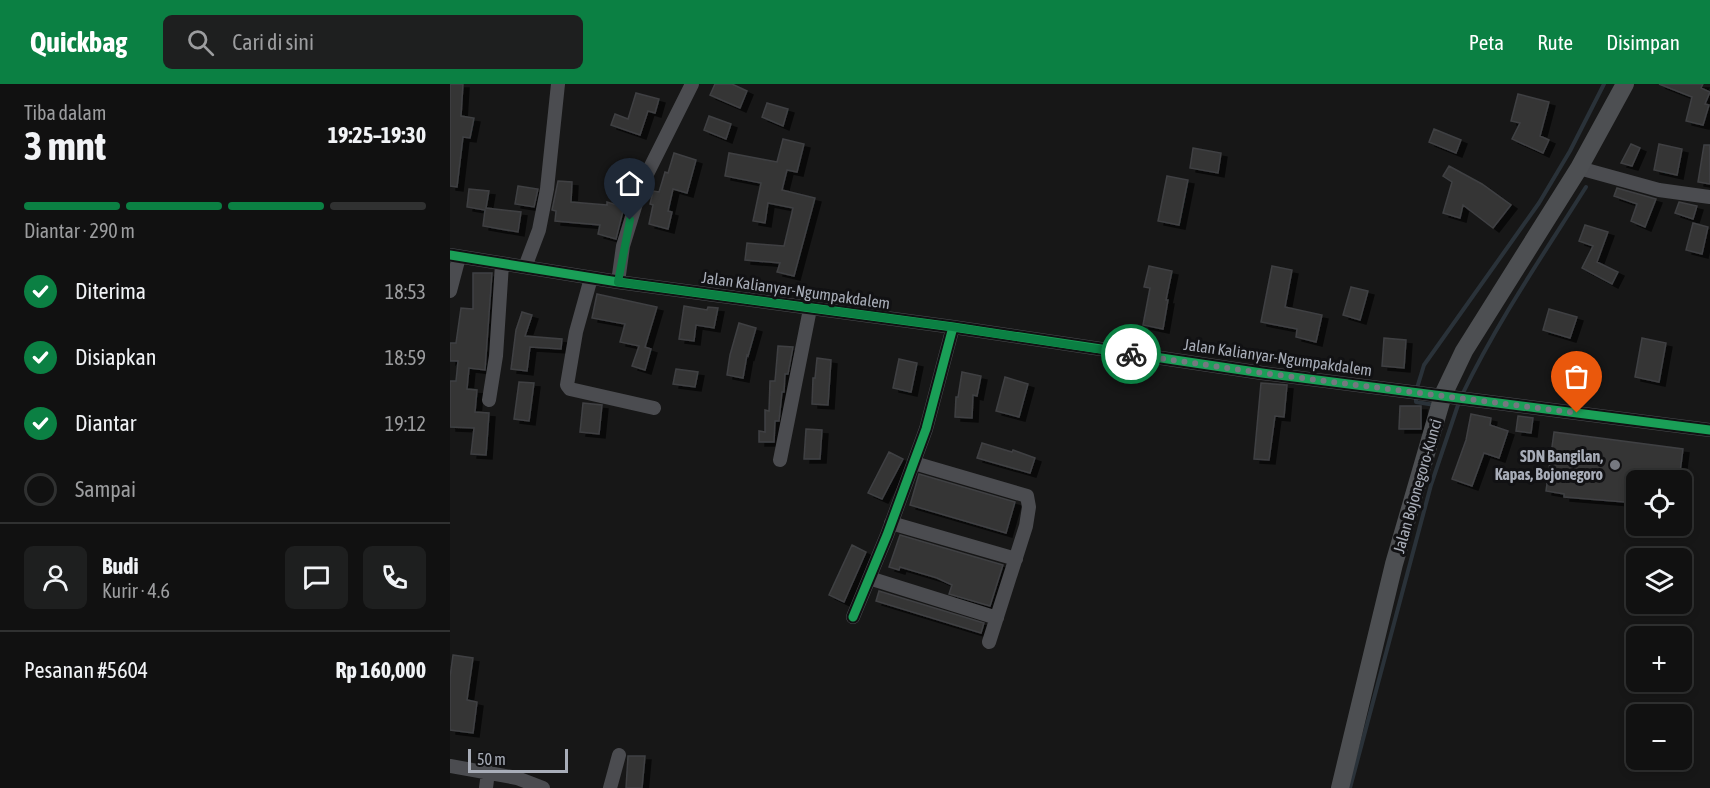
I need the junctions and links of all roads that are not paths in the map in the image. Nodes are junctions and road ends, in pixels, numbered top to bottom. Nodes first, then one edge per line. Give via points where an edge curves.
1 (558, 84) edge
2 (692, 84) edge
3 (1625, 84) edge
4 (1579, 168) junction
5 (1710, 197) edge
6 (454, 256) edge
7 (502, 264) junction
8 (525, 267) junction
9 (591, 278) junction
10 (618, 282) junction
11 (450, 291) edge
12 (810, 309) junction
13 (953, 327) junction
14 (489, 400) dead end
15 (1449, 401) junction
16 (654, 408) dead end
17 (1710, 430) edge
18 (780, 460) dead end
19 (914, 463) junction
20 (891, 523) junction
21 (1016, 559) junction
22 (869, 578) junction
23 (853, 617) dead end
24 (997, 618) junction
25 (989, 642) dead end
26 (619, 754) dead end
27 (450, 766) edge
28 (488, 772) junction
29 (486, 788) edge
30 (543, 788) edge
31 (610, 788) edge
32 (1340, 788) edge

1 - 8 street via 547,189 539,230
2 - 10 street via 642,184
3 - 4 main road, Jalan Bojonegoro-Kunci
4 - 5 street via 1659,190
4 - 15 main road, Jalan Bojonegoro-Kunci via 1474,334
6 - 7 street, Jalan Kalianyar-Ngumpakdalem
6 - 11 street
7 - 8 street, Jalan Kalianyar-Ngumpakdalem
7 - 14 street
8 - 9 street, Jalan Kalianyar-Ngumpakdalem
9 - 10 street, Jalan Kalianyar-Ngumpakdalem
9 - 16 street via 567,385 570,389
10 - 12 street, Jalan Kalianyar-Ngumpakdalem
12 - 13 street, Jalan Kalianyar-Ngumpakdalem
12 - 18 street
13 - 15 street, Jalan Kalianyar-Ngumpakdalem via 1423,393
13 - 19 street
15 - 17 street, Jalan Kalianyar-Ngumpakdalem
15 - 32 main road, Jalan Bojonegoro-Kunci via 1394,564
19 - 20 street
19 - 21 street via 1027,496 1026,526
20 - 21 street
20 - 22 street
21 - 24 street
22 - 23 street
22 - 24 street
24 - 25 street
26 - 31 street
27 - 28 street
28 - 29 street
28 - 30 street

